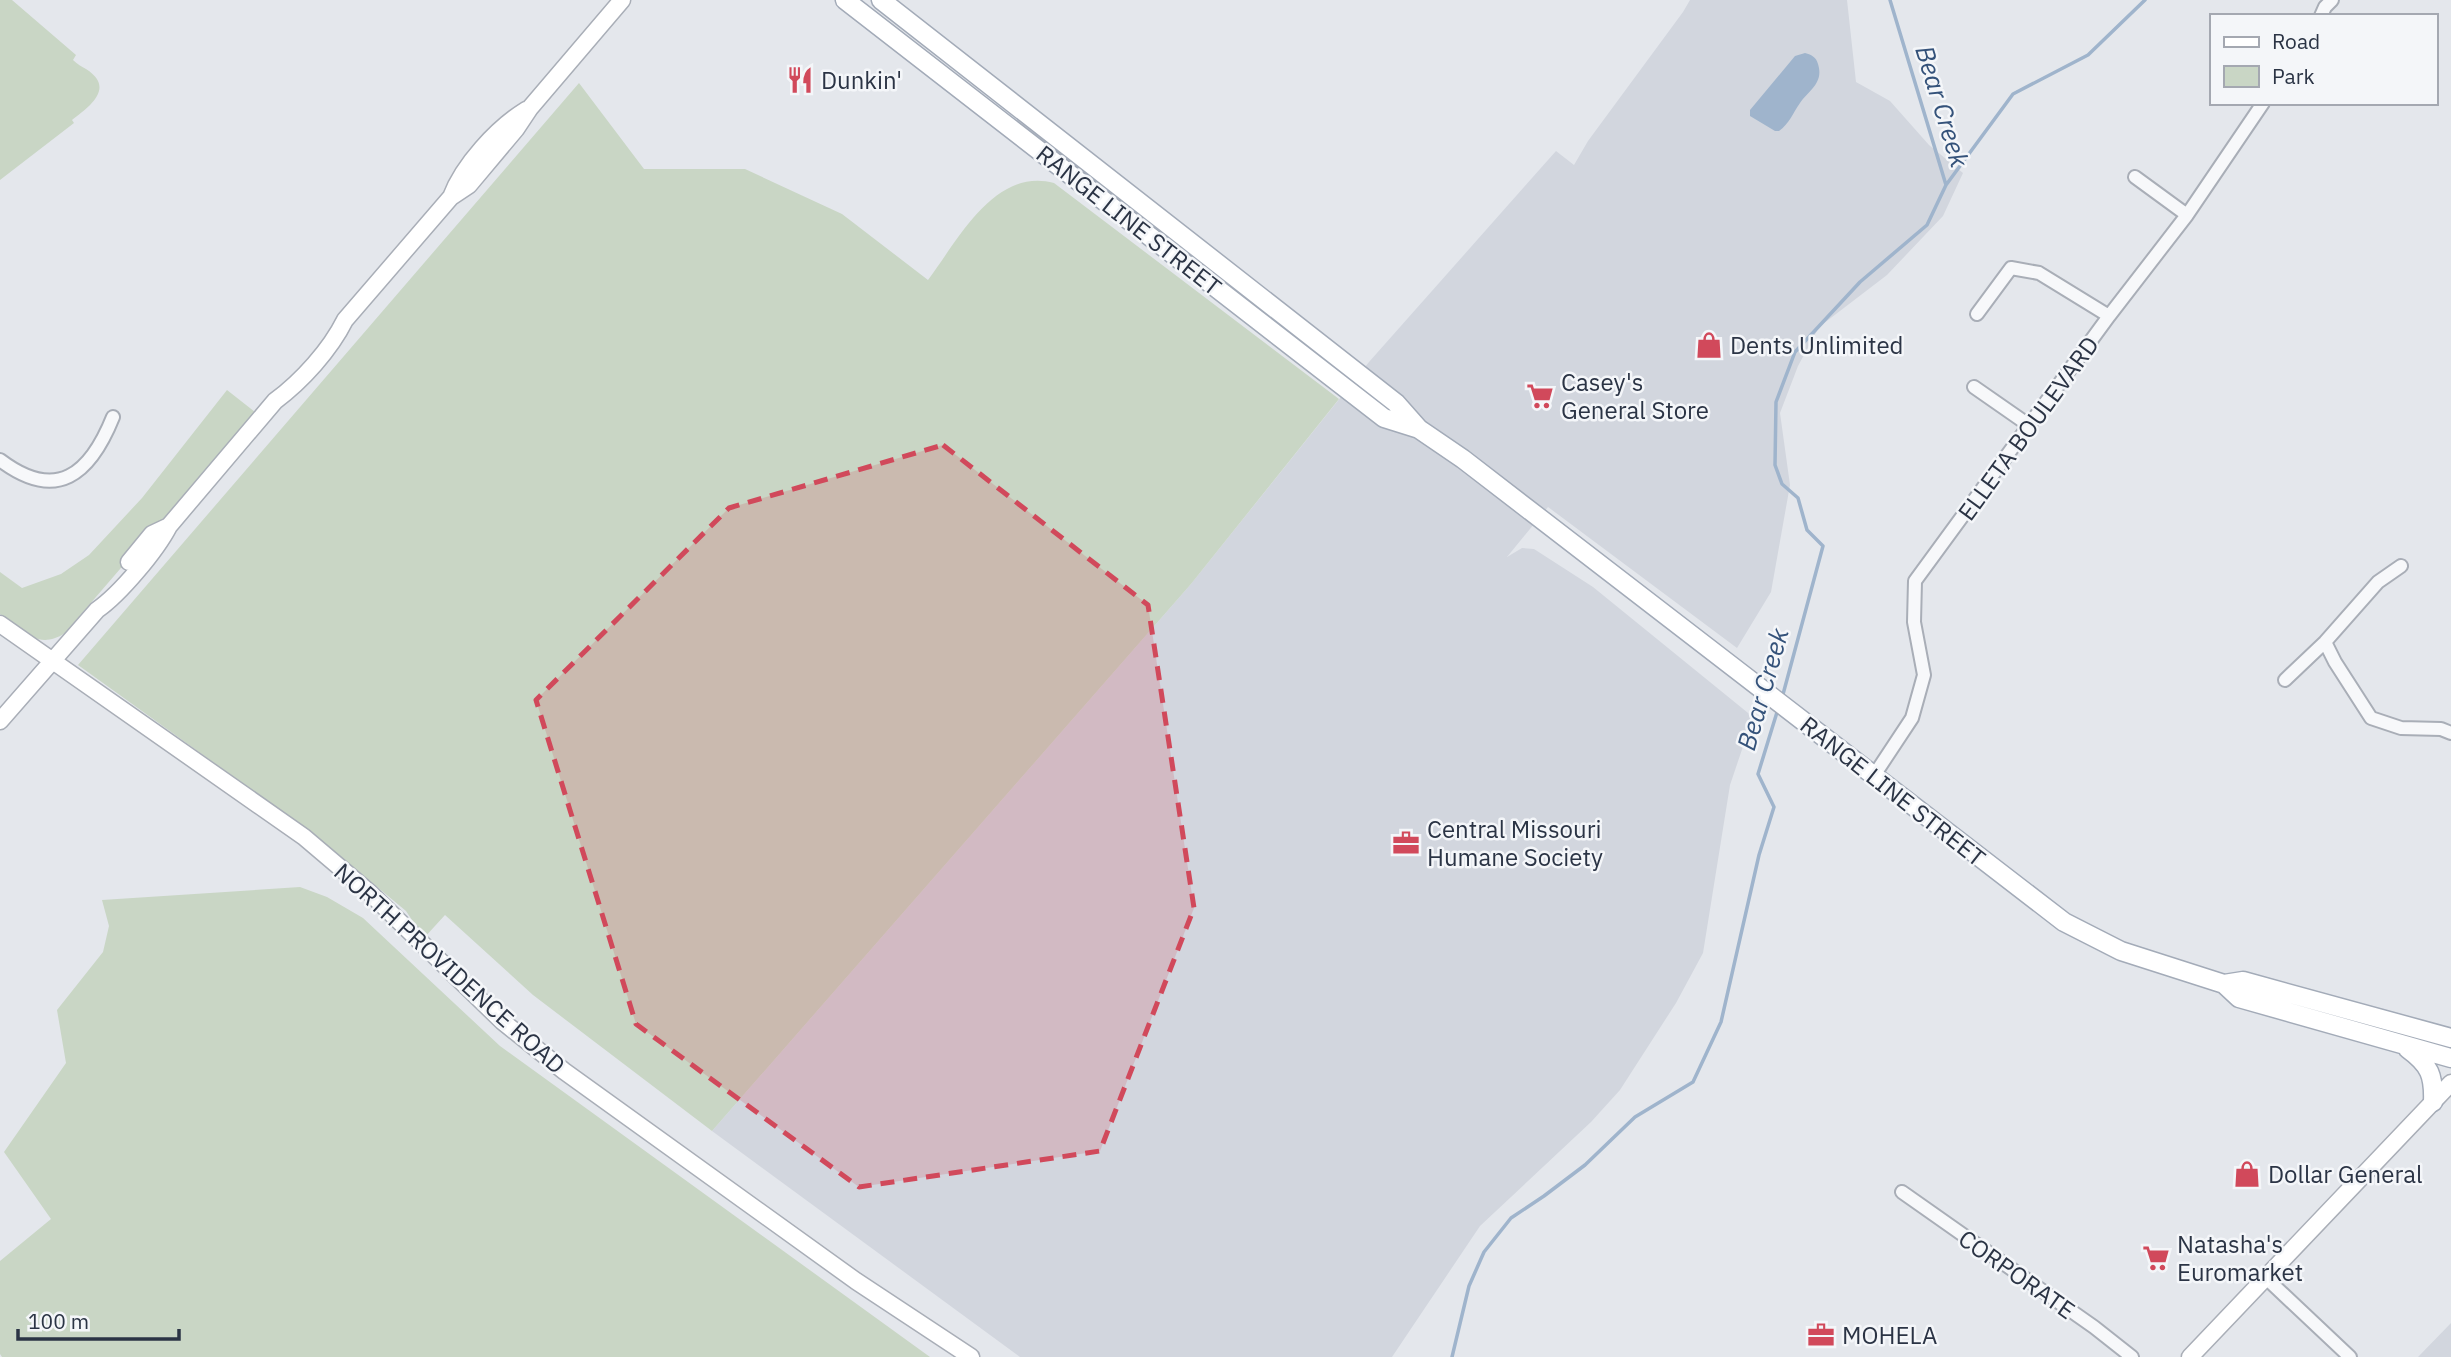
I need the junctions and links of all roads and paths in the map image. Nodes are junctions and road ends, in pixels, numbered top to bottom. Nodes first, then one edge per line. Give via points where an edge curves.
1 (622, 0) edge
2 (845, 0) edge
3 (881, 0) edge
4 (2332, 0) edge
5 (2322, 14) edge
6 (890, 35) junction
7 (2262, 105) edge
8 (1028, 115) junction
9 (1023, 138) junction
10 (2135, 177) dead end
11 (2187, 215) junction
12 (1157, 216) junction
13 (1977, 314) dead end
14 (2109, 316) junction
15 (1974, 387) dead end
16 (113, 417) dead end
17 (2030, 426) junction
18 (1419, 429) junction
19 (0, 460) edge
20 (2401, 566) dead end
21 (0, 624) edge
22 (2325, 642) junction
23 (52, 662) junction
24 (2285, 680) dead end
25 (0, 721) edge
26 (2451, 733) edge
27 (1873, 777) junction
28 (2224, 984) junction
29 (2451, 1038) edge
30 (2403, 1045) junction
31 (2451, 1058) edge
32 (2451, 1083) edge
33 (2433, 1102) junction
34 (1902, 1192) dead end
35 (2266, 1278) junction
36 (971, 1357) edge
37 (2132, 1357) edge
38 (2190, 1357) edge
39 (2350, 1357) edge

1 - 23 street via 469,185 451,197 345,320 320,340 284,382 275,401 169,526 161,542
2 - 6 main road, RANGE LINE STREET
3 - 8 main road, RANGE LINE STREET
4 - 5 street
6 - 8 main road via 920,44 1000,105
6 - 9 main road, RANGE LINE STREET
7 - 11 street, ELLETA BOULEVARD
8 - 12 main road, RANGE LINE STREET
9 - 12 main road via 1060,150 1136,210
9 - 18 main road, RANGE LINE STREET via 1384,418
10 - 11 street
11 - 14 street, ELLETA BOULEVARD
12 - 18 main road, RANGE LINE STREET via 1396,403
13 - 14 street via 2011,268 2039,273
14 - 17 street, ELLETA BOULEVARD
15 - 17 street
16 - 19 street via 104,439 75,475 54,482 33,478
17 - 27 street, ELLETA BOULEVARD via 1915,580 1914,622 1924,675 1912,718
18 - 27 main road, RANGE LINE STREET
20 - 22 street via 2372,588
21 - 23 street, NORTH PROVIDENCE ROAD
22 - 24 street
22 - 26 street via 2371,718 2401,728
23 - 25 street
23 - 36 street, NORTH PROVIDENCE ROAD via 304,837 370,893 502,1021 564,1072
27 - 28 main road, RANGE LINE STREET via 2064,922 2121,951
28 - 29 main road, RANGE LINE STREET via 2243,981
28 - 30 main road, RANGE LINE STREET via 2239,998
30 - 31 main road, RANGE LINE STREET
30 - 33 main road via 2430,1071
32 - 33 street
33 - 35 street
34 - 37 street, CORPORATE
35 - 38 street
35 - 39 street

